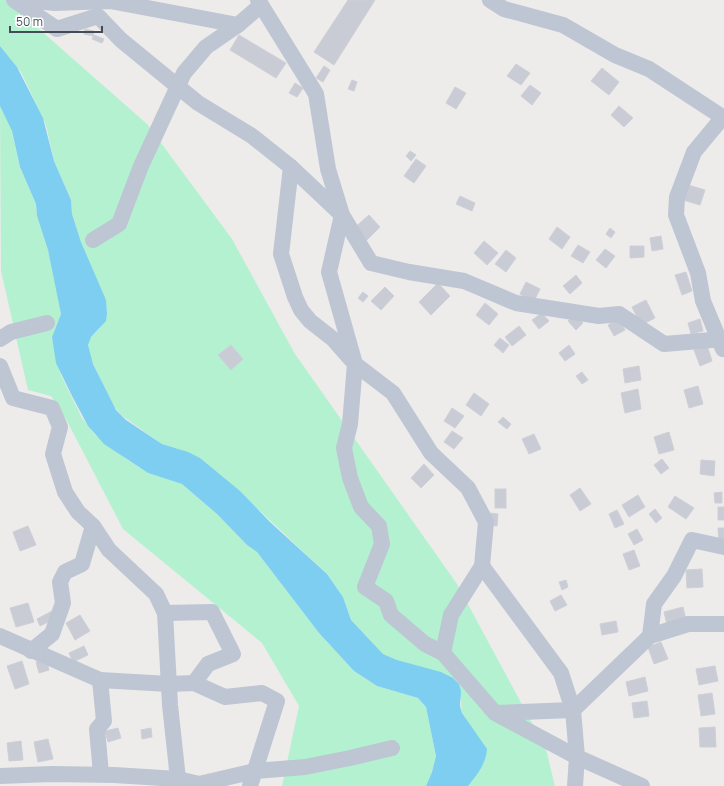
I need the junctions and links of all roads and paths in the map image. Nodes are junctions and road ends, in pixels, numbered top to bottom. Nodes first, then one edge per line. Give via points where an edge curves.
1 (14, 0) edge
2 (26, 0) edge
3 (110, 0) edge
4 (490, 0) edge
5 (260, 3) edge
6 (98, 16) junction
7 (238, 25) junction
8 (179, 87) junction
9 (724, 117) edge
10 (291, 167) junction
11 (342, 216) junction
12 (93, 240) dead end
13 (47, 322) dead end
14 (4, 332) edge
15 (722, 343) edge
16 (355, 364) junction
17 (0, 366) edge
18 (93, 526) junction
19 (724, 547) edge
20 (482, 566) junction
21 (165, 613) junction
22 (724, 624) edge
23 (0, 636) edge
24 (650, 636) junction
25 (31, 651) junction
26 (443, 652) junction
27 (100, 680) junction
28 (194, 683) junction
29 (169, 684) junction
30 (573, 710) junction
31 (495, 713) junction
32 (392, 748) dead end
33 (577, 757) junction
34 (255, 771) junction
35 (101, 774) junction
36 (0, 776) edge
37 (178, 779) junction
38 (250, 786) edge
39 (575, 786) edge
40 (642, 786) edge

1 - 6 street via 57,29
2 - 3 street via 55,3
3 - 6 street
3 - 7 street
4 - 9 street via 504,10 563,25 615,55 649,69
5 - 7 street
5 - 11 street via 316,94 328,169
6 - 8 street via 121,40
7 - 8 street via 206,47 184,73
8 - 10 street via 198,103 252,136
8 - 12 street via 141,166 119,224
9 - 15 street via 694,152 677,197 676,215 698,273 702,301
10 - 11 street
10 - 16 street via 281,254 301,310 310,321 333,339
11 - 15 street via 371,263 464,281 516,303 599,316 619,314 664,344
11 - 16 street via 329,272
13 - 14 street
16 - 20 street via 393,393 431,453 468,488 486,522
16 - 26 street via 350,424 344,448 350,478 361,507 378,526 382,544 365,587 386,601 391,614 425,644
17 - 18 street via 13,398 52,408 60,427 53,454 63,484 78,512
18 - 21 street via 109,550 156,594
18 - 25 street via 82,564 65,572 60,582 63,603 52,634
19 - 24 street via 692,540 674,576 654,604
20 - 26 street via 451,615
20 - 30 street via 561,673
21 - 28 street via 212,612 233,654 208,664
21 - 29 street
22 - 24 street via 688,624
23 - 25 street
24 - 30 street
25 - 27 street
26 - 31 street
27 - 29 street
27 - 35 street via 104,721 96,729
28 - 29 street
28 - 34 street via 224,696 262,693 277,701
29 - 37 street
30 - 31 street
30 - 33 street
31 - 33 street
32 - 34 street via 305,767
33 - 39 street
33 - 40 street
34 - 37 street via 199,784
34 - 38 street
35 - 36 street
35 - 37 street

